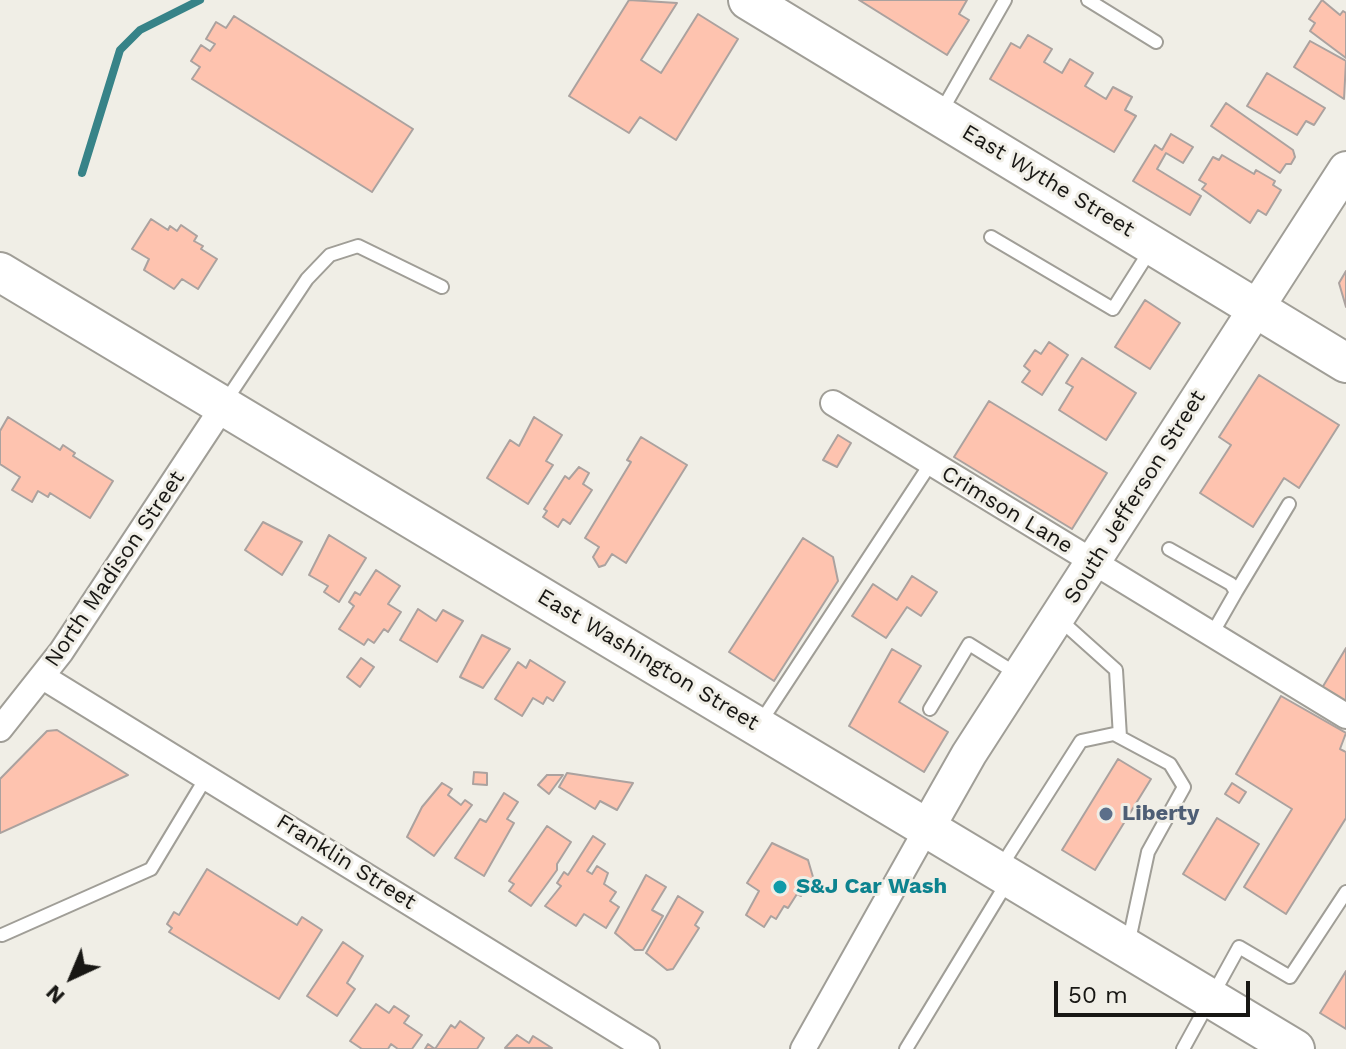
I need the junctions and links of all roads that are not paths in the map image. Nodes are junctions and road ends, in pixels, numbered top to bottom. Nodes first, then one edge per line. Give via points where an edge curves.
1 (748, 0) edge
2 (1005, 0) edge
3 (1088, 0) edge
4 (1156, 42) dead end
5 (940, 115) junction
6 (1346, 169) edge
7 (991, 237) dead end
8 (1153, 245) junction
9 (0, 272) edge
10 (442, 287) dead end
11 (1254, 308) junction
12 (1346, 363) edge
13 (833, 403) dead end
14 (224, 405) junction
15 (931, 463) junction
16 (1289, 504) dead end
17 (1169, 549) dead end
18 (1094, 562) junction
19 (1236, 592) junction
20 (1058, 617) junction
21 (1212, 634) junction
22 (1020, 676) junction
23 (43, 677) junction
24 (930, 709) dead end
25 (1346, 716) edge
26 (758, 726) junction
27 (0, 729) edge
28 (1120, 737) junction
29 (207, 776) junction
30 (927, 828) junction
31 (1004, 874) junction
32 (1346, 892) edge
33 (2, 935) dead end
34 (1128, 948) junction
35 (1211, 998) junction
36 (1284, 1046) edge
37 (647, 1049) edge
38 (803, 1049) edge
39 (906, 1049) edge
40 (1183, 1049) edge

1 - 5 main road, East Wythe Street
2 - 5 lane
3 - 4 lane
5 - 8 main road, East Wythe Street
6 - 11 street, South Jefferson Street
7 - 8 lane via 1113,309
8 - 11 main road, East Wythe Street
9 - 14 main road, East Washington Street
10 - 14 lane via 358,246 330,255 307,279
11 - 12 main road, East Wythe Street
11 - 18 street, South Jefferson Street
13 - 15 street, Crimson Lane
14 - 23 street, North Madison Street
14 - 26 main road, East Washington Street
15 - 18 street, Crimson Lane
15 - 26 lane
16 - 19 lane
17 - 19 lane via 1231,584
18 - 20 street, South Jefferson Street
18 - 21 street, Crimson Lane
19 - 21 lane
20 - 22 street, South Jefferson Street
20 - 28 lane via 1116,670
21 - 25 street, Crimson Lane
22 - 24 lane via 969,644
22 - 30 street, South Jefferson Street
23 - 27 street, North Madison Street
23 - 29 street, Franklin Street
26 - 30 main road, East Washington Street
28 - 31 lane via 1081,741
28 - 34 lane via 1170,764 1184,787 1148,852
29 - 33 lane via 151,869
29 - 37 street, Franklin Street
30 - 31 main road, East Washington Street
30 - 38 street
31 - 34 main road, East Washington Street
31 - 39 lane
32 - 35 lane via 1290,977 1239,947
34 - 35 main road, East Washington Street
35 - 36 main road, East Washington Street
35 - 40 lane

